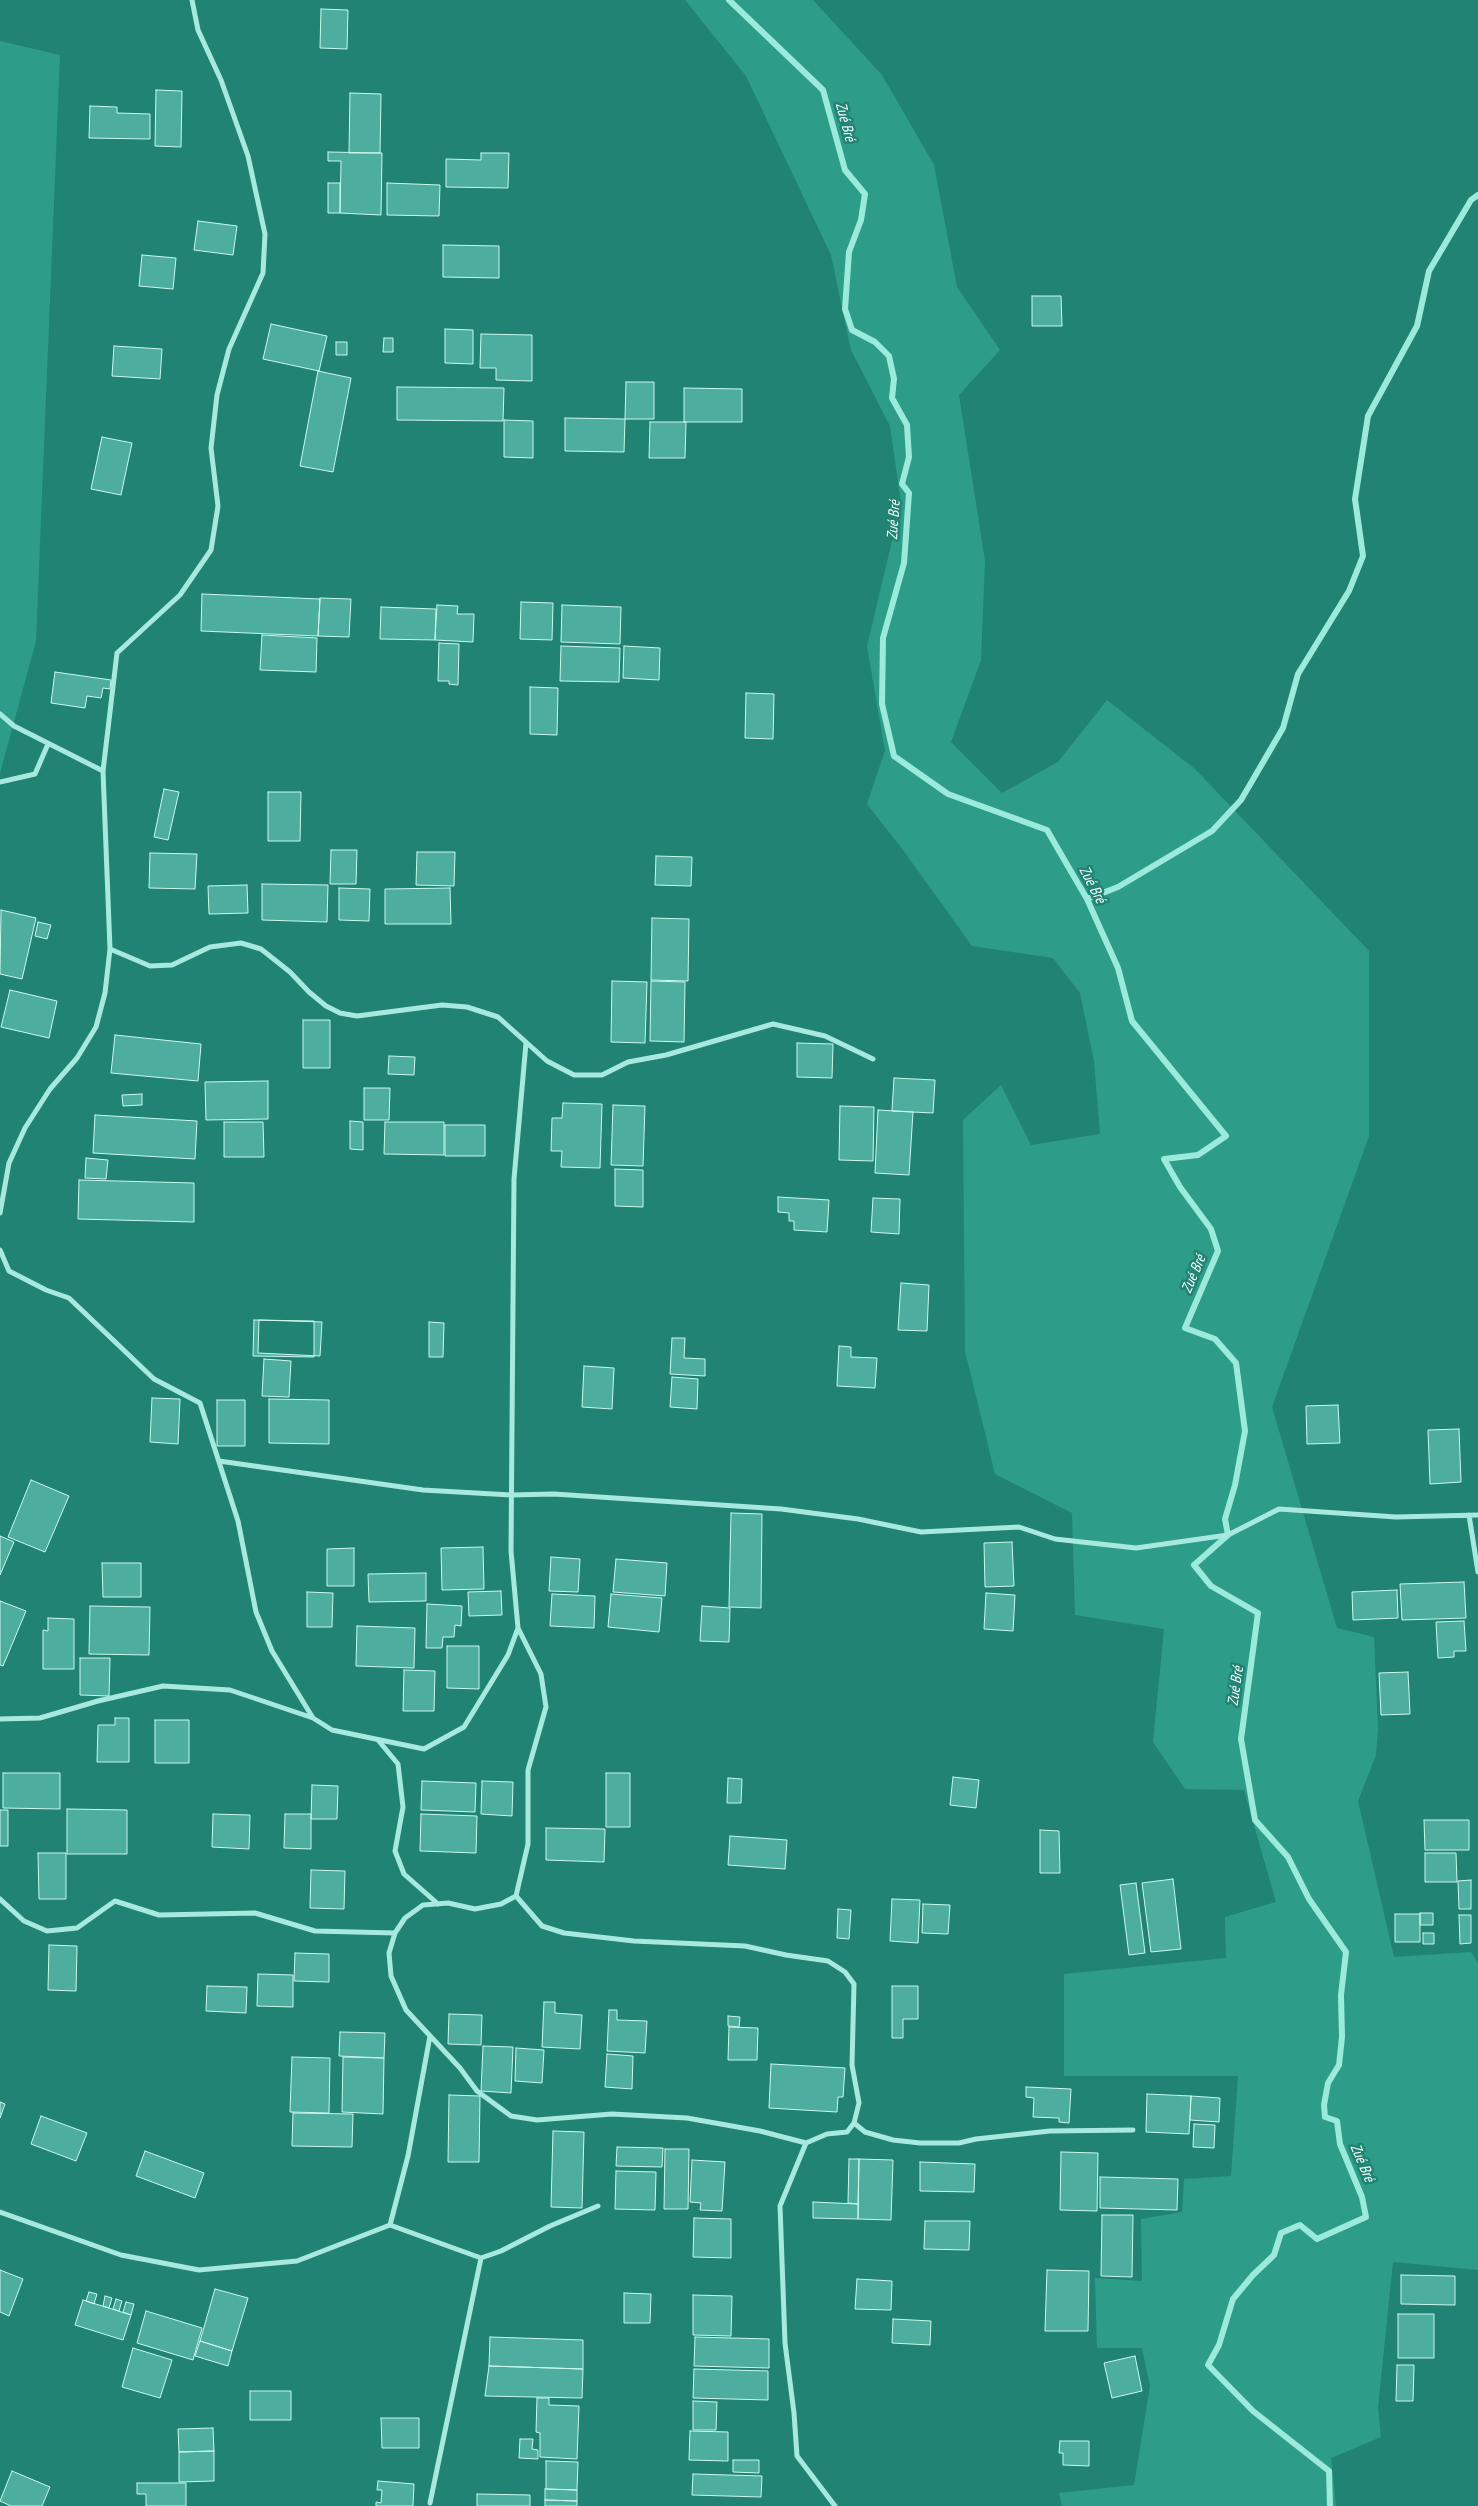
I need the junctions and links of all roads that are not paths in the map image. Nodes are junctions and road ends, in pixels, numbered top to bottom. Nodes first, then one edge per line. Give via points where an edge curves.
1 (192, 0) edge
2 (0, 714) edge
3 (48, 744) junction
4 (103, 771) junction
5 (0, 782) edge
6 (110, 949) junction
7 (526, 1043) junction
8 (873, 1059) dead end
9 (0, 1213) edge
10 (0, 1250) edge
11 (4, 1258) junction
12 (0, 1266) edge
13 (219, 1461) junction
14 (511, 1495) junction
15 (1469, 1515) junction
16 (1478, 1515) edge
17 (1478, 1572) edge
18 (518, 1628) junction
19 (0, 1718) edge
20 (313, 1718) junction
21 (378, 1740) junction
22 (516, 1896) junction
23 (0, 1899) edge
24 (438, 1904) junction
25 (395, 1933) junction
26 (430, 2036) junction
27 (854, 2123) junction
28 (1133, 2130) dead end
29 (806, 2143) junction
30 (598, 2206) dead end
31 (0, 2212) edge
32 (390, 2226) junction
33 (481, 2258) junction
34 (430, 2504) dead end
35 (836, 2506) edge

1 - 4 street via 198,30 221,80 248,156 265,234 263,273 229,349 217,395 211,448 218,506 212,550 180,595 118,653
2 - 3 street via 14,726
3 - 4 street
3 - 5 street via 35,774
4 - 6 street
6 - 7 street via 150,966 172,965 210,947 241,943 261,949 309,992 340,1013 357,1016 442,1005 467,1007 498,1017
6 - 9 street via 105,993 96,1027 26,1128 9,1163
7 - 8 street via 547,1061 574,1074 602,1075 628,1062 666,1055 773,1024 825,1036
7 - 14 street via 514,1179
10 - 11 street
11 - 12 street
11 - 13 street via 9,1271 69,1298 154,1379 200,1403
13 - 14 street via 423,1490
13 - 20 street via 238,1521 256,1612 272,1651
14 - 15 street via 554,1494 781,1509 858,1519 921,1532 1019,1527 1055,1540 1136,1548 1228,1535 1279,1509 1396,1517
14 - 18 street via 511,1552
15 - 16 street
15 - 17 street
18 - 21 street via 508,1656 464,1727 424,1750
18 - 22 street via 541,1674 546,1707 528,1770 528,1844
19 - 20 street via 40,1718 163,1686 230,1690
20 - 21 street via 332,1730
21 - 24 street via 398,1764 403,1807 396,1851 404,1874
22 - 24 street via 501,1904 475,1909
22 - 27 street via 542,1926 564,1932 634,1942 745,1946 828,1961 845,1972 854,1984 852,2065 859,2103
23 - 25 street via 24,1921 47,1931 77,1928 115,1901 159,1915 256,1914 315,1931
24 - 25 street via 423,1906 405,1918
25 - 26 street via 389,1953 391,1976 406,2010
26 - 29 street via 477,2091 511,2116 537,2120 612,2114 687,2118
26 - 32 street via 408,2156
27 - 28 street via 865,2132 920,2143 959,2143 1050,2131
27 - 29 street via 848,2132 827,2134
29 - 35 street via 780,2206 785,2343 797,2456
30 - 33 street
31 - 32 street via 121,2254 199,2270 297,2261
32 - 33 street
33 - 34 street

